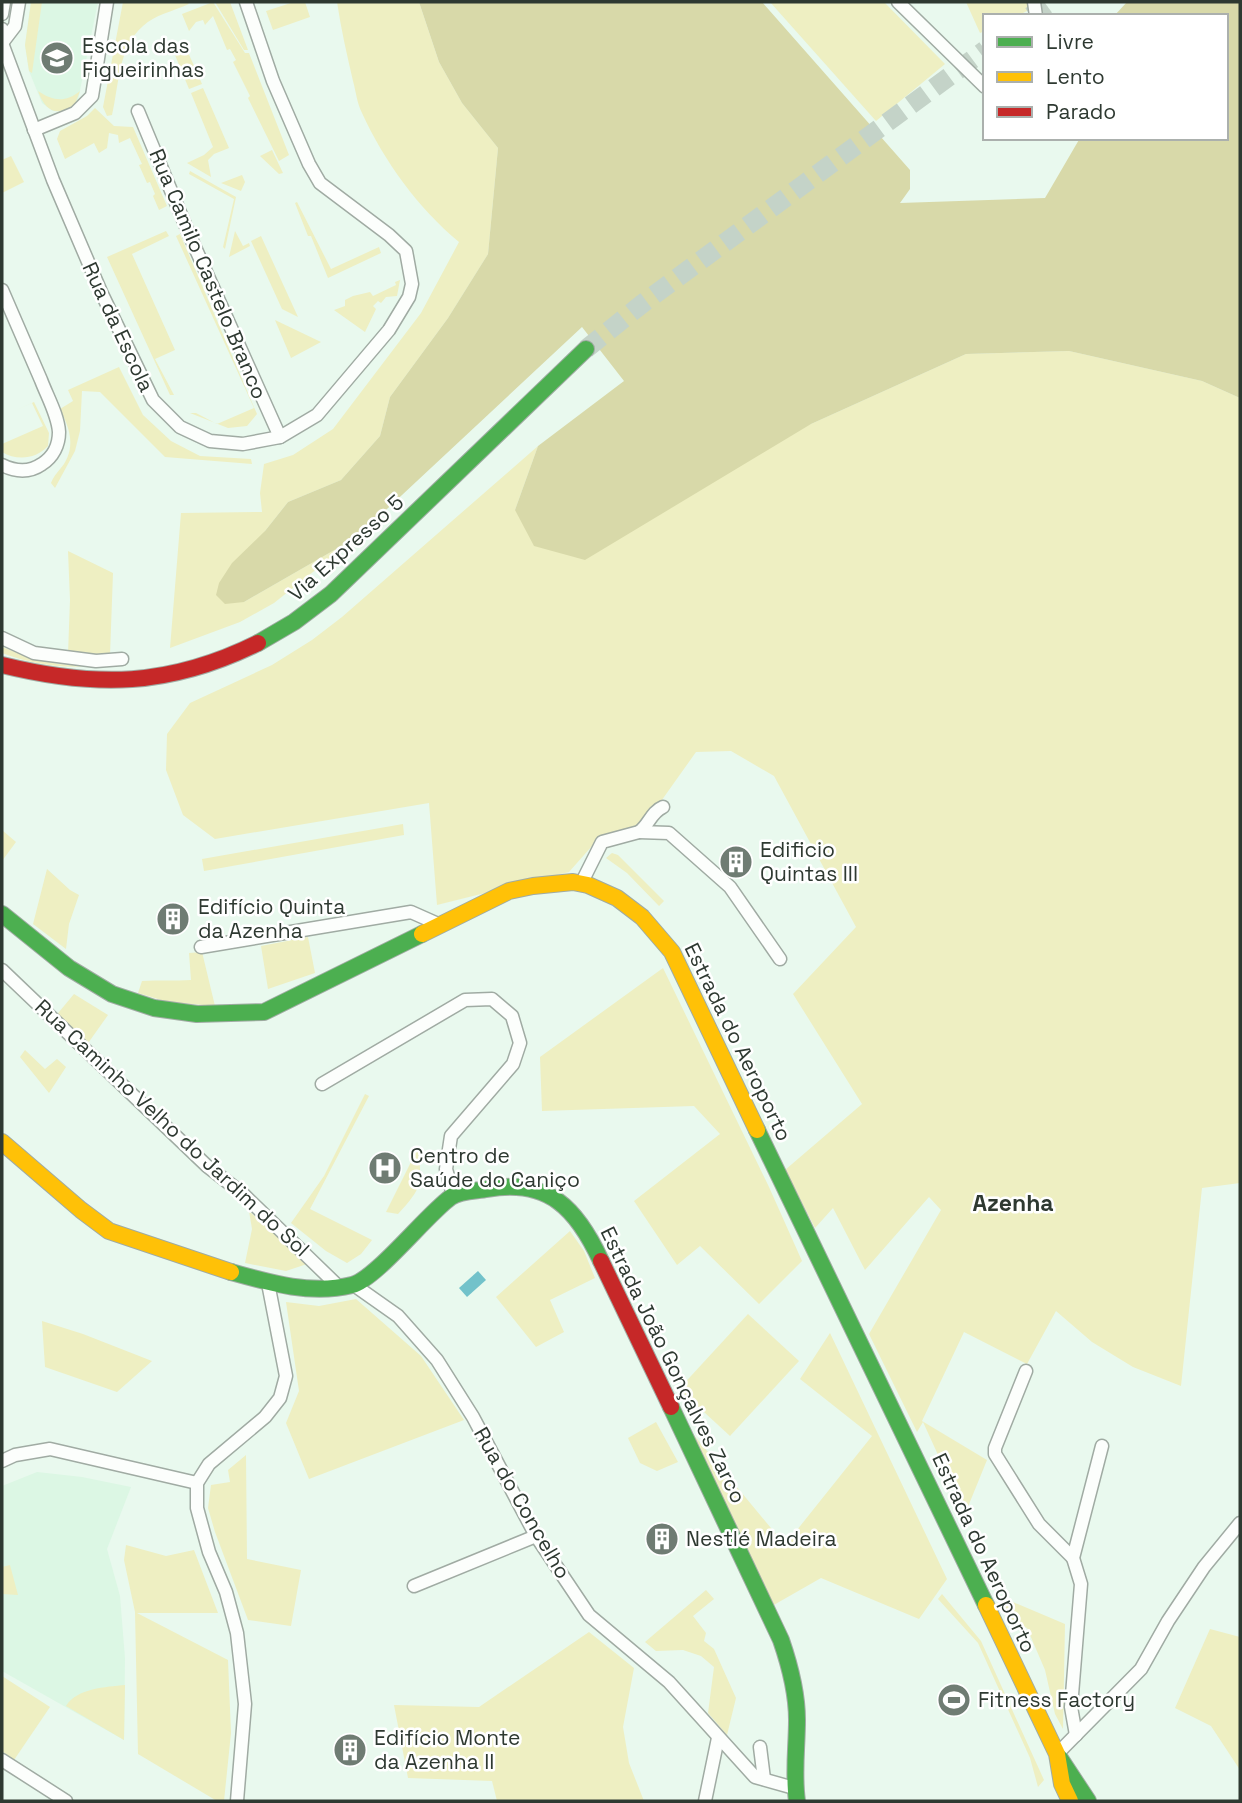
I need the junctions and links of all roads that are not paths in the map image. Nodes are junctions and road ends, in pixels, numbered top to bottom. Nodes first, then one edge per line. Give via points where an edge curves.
1 (4, 2) edge
2 (19, 2) edge
3 (107, 2) edge
4 (246, 2) edge
5 (898, 2) edge
6 (2, 14) edge
7 (2, 29) edge
8 (2, 43) edge
9 (983, 85) edge
10 (138, 111) dead end
11 (34, 130) junction
12 (2, 290) edge
13 (586, 349) tunnel mouth
14 (280, 437) junction
15 (2, 465) edge
16 (2, 638) edge
17 (122, 659) dead end
18 (2, 666) edge
19 (663, 807) dead end
20 (639, 832) junction
21 (581, 884) junction
22 (2, 914) edge
23 (438, 924) junction
24 (201, 947) dead end
25 (780, 959) dead end
26 (2, 970) edge
27 (322, 1084) dead end
28 (2, 1142) edge
29 (453, 1195) junction
30 (268, 1283) junction
31 (347, 1286) junction
32 (1026, 1371) dead end
33 (1102, 1446) dead end
34 (2, 1461) edge
35 (197, 1483) junction
36 (1240, 1523) edge
37 (536, 1536) junction
38 (1073, 1558) junction
39 (414, 1586) dead end
40 (1076, 1735) junction
41 (718, 1738) junction
42 (760, 1747) dead end
43 (1056, 1754) junction
44 (2, 1760) edge
45 (764, 1779) junction
46 (796, 1795) edge
47 (66, 1801) edge
48 (237, 1801) edge
49 (705, 1801) edge
50 (1070, 1801) edge
51 (1088, 1801) edge

1 - 6 street
2 - 8 street via 15,26
3 - 11 street via 92,96 75,113
4 - 14 street, Rua da Escola via 290,122 320,183 395,240 406,251 411,267 409,297 389,330 317,415
5 - 9 street
7 - 8 street, Rua da Escola
8 - 11 street, Rua da Escola
10 - 14 street, Rua Camilo Castelo Branco
11 - 14 street, Rua da Escola via 101,292 153,400 180,427 210,441 243,444
12 - 15 street via 59,433 50,459 32,471
13 - 18 main road, Via Expresso 5 via 331,594 264,641 199,669 132,681 64,679
16 - 17 street via 34,653 96,661
19 - 20 street
20 - 21 street via 602,842
20 - 25 street via 666,831 730,887
21 - 23 main road, Estrada do Aeroporto via 538,884 509,891
21 - 43 main road, Estrada do Aeroporto via 619,900 658,932 672,952
22 - 23 main road, Estrada do Aeroporto via 101,988 173,1013 218,1017 264,1013
23 - 24 street via 411,912
26 - 31 street, Rua Caminho Velho do Jardim do Sol via 207,1166
27 - 29 street via 466,1000 492,999 512,1016 520,1043 513,1064 451,1136 446,1169
28 - 30 main road via 109,1231
29 - 31 main road via 374,1270
29 - 46 main road, Estrada João Gonçalves Zarco via 527,1186 556,1199 586,1229 781,1640 797,1709
30 - 31 main road via 305,1289
30 - 35 street via 286,1376 280,1398 265,1417 209,1464
31 - 37 street, Rua do Concelho via 398,1316 436,1360 473,1417
32 - 38 street via 995,1454 1039,1524
33 - 38 street
34 - 35 street via 50,1449
35 - 48 street via 197,1508 237,1633 245,1704
36 - 40 street via 1168,1620 1141,1669
37 - 39 street
37 - 41 street, Rua do Concelho via 589,1615 669,1682
38 - 40 street via 1082,1584 1070,1707
40 - 43 street
41 - 45 street, Rua do Concelho via 755,1777
41 - 49 street
42 - 45 street
43 - 50 main road, Estrada do Aeroporto
43 - 51 main road, Estrada do Aeroporto
44 - 47 street
45 - 46 street, Rua do Concelho

